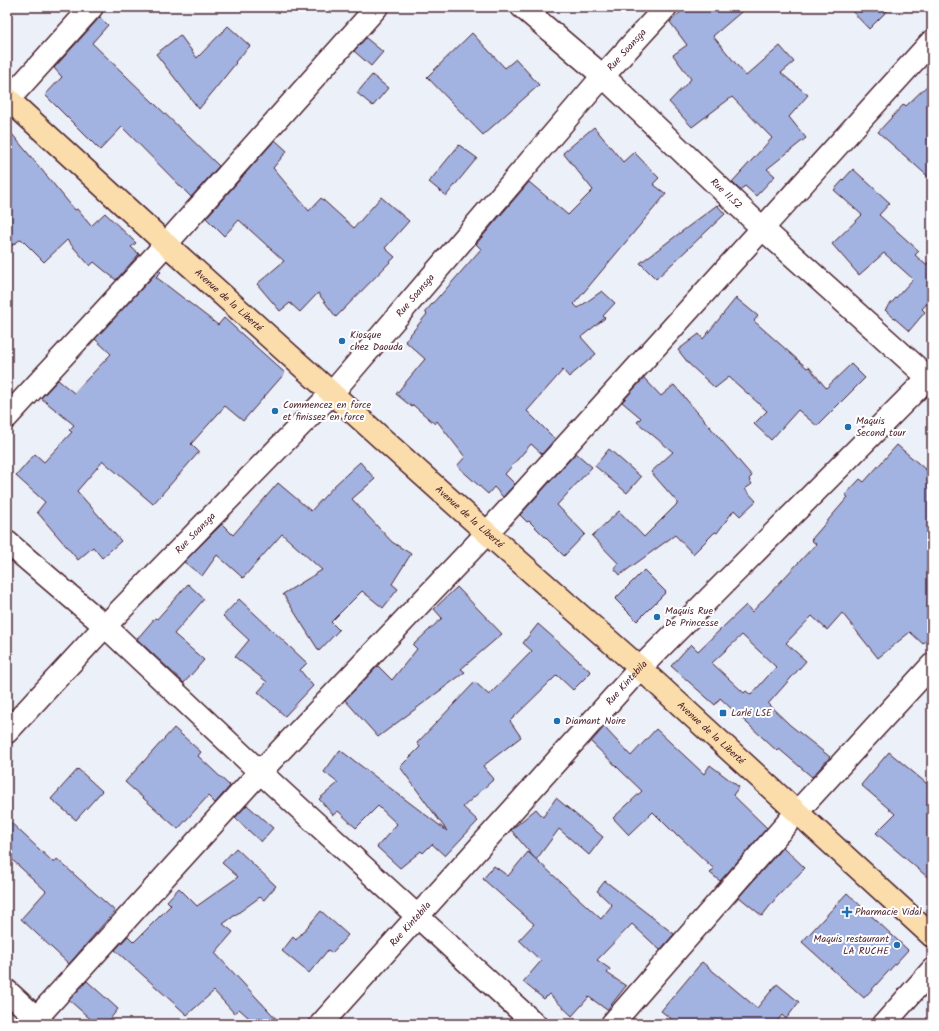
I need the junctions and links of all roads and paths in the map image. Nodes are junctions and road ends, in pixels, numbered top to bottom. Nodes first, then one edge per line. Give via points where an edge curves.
1 (92, 7) edge
2 (377, 7) edge
3 (522, 7) edge
4 (666, 7) edge
5 (932, 41) edge
6 (603, 76) junction
7 (7, 99) edge
8 (762, 229) junction
9 (166, 244) junction
10 (931, 378) edge
11 (332, 393) junction
12 (7, 417) edge
13 (487, 533) junction
14 (7, 542) edge
15 (104, 626) junction
16 (932, 665) edge
17 (640, 668) junction
18 (7, 732) edge
19 (260, 772) junction
20 (797, 812) junction
21 (418, 916) junction
22 (932, 936) edge
23 (932, 970) edge
24 (7, 991) edge
25 (37, 1022) edge
26 (321, 1024) edge
27 (535, 1024) edge
28 (612, 1024) edge
29 (884, 1024) edge

1 - 7 street
2 - 9 street
3 - 6 street, Rue 11.52
4 - 6 street, Rue Soansga
5 - 8 street
6 - 8 street, Rue 11.52
6 - 11 street, Rue Soansga
7 - 9 main road, Avenue de la Liberté
8 - 10 street, Rue 11.52
8 - 13 street
9 - 11 main road, Avenue de la Liberté
9 - 12 street
10 - 17 street, Rue Kintebila
11 - 13 main road, Avenue de la Liberté
11 - 15 street, Rue Soansga
13 - 17 main road, Avenue de la Liberté
13 - 19 street
14 - 15 street
15 - 18 street, Rue Soansga
15 - 19 street
16 - 20 street
17 - 20 main road, Avenue de la Liberté
17 - 21 street, Rue Kintebila
19 - 21 street
19 - 25 street
20 - 22 main road, Avenue de la Liberté
20 - 28 street
21 - 26 street, Rue Kintebila
21 - 27 street
23 - 29 street
24 - 25 street

